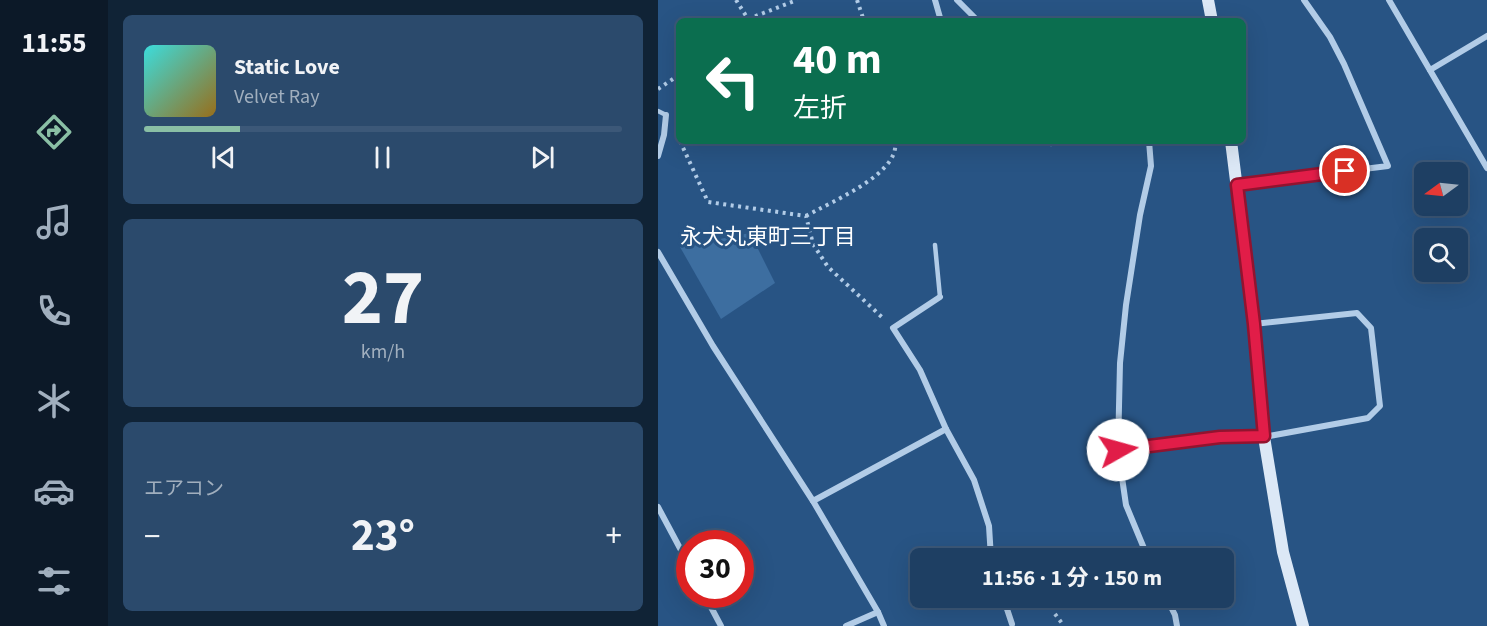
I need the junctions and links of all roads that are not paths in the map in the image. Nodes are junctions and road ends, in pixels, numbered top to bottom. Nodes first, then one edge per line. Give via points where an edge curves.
1 (936, 0) edge
2 (957, 0) edge
3 (1208, 0) edge
4 (1304, 0) edge
5 (1389, 0) edge
6 (940, 18) edge
7 (975, 18) edge
8 (1211, 18) edge
9 (1486, 36) edge
10 (1430, 70) junction
11 (658, 111) edge
12 (666, 116) joint
13 (1149, 144) edge
14 (1231, 144) edge
15 (658, 156) edge
16 (1486, 168) edge
17 (1237, 185) junction
18 (935, 245) dead end
19 (658, 252) edge
20 (940, 297) joint
21 (1254, 324) junction
22 (946, 429) junction
23 (1264, 436) junction
24 (1118, 450) junction
25 (813, 501) junction
26 (658, 507) edge
27 (676, 541) edge
28 (990, 548) edge
29 (1144, 548) edge
30 (711, 608) edge
31 (1007, 608) edge
32 (1172, 608) edge
33 (878, 612) junction
34 (1012, 624) dead end
35 (721, 626) edge
36 (846, 626) edge
37 (884, 626) edge
38 (1177, 626) edge
39 (1303, 626) edge

1 - 6 street
2 - 7 street
3 - 8 street
4 - 17 street via 1344,64 1388,166
5 - 10 street
9 - 10 street
10 - 16 street
11 - 12 lane
12 - 15 street
13 - 24 street via 1151,166 1138,226 1120,363
14 - 17 street
17 - 21 street
18 - 20 lane
19 - 25 street
20 - 22 street via 893,328 920,370
21 - 23 street
21 - 23 street via 1357,314 1371,328 1380,406 1368,418
22 - 25 street
22 - 28 street via 974,480 989,526
23 - 24 street via 1220,437
23 - 39 street via 1283,552
24 - 29 street via 1126,505
25 - 33 street
26 - 27 street
30 - 35 street
31 - 34 street
32 - 38 street
33 - 36 street
33 - 37 street

